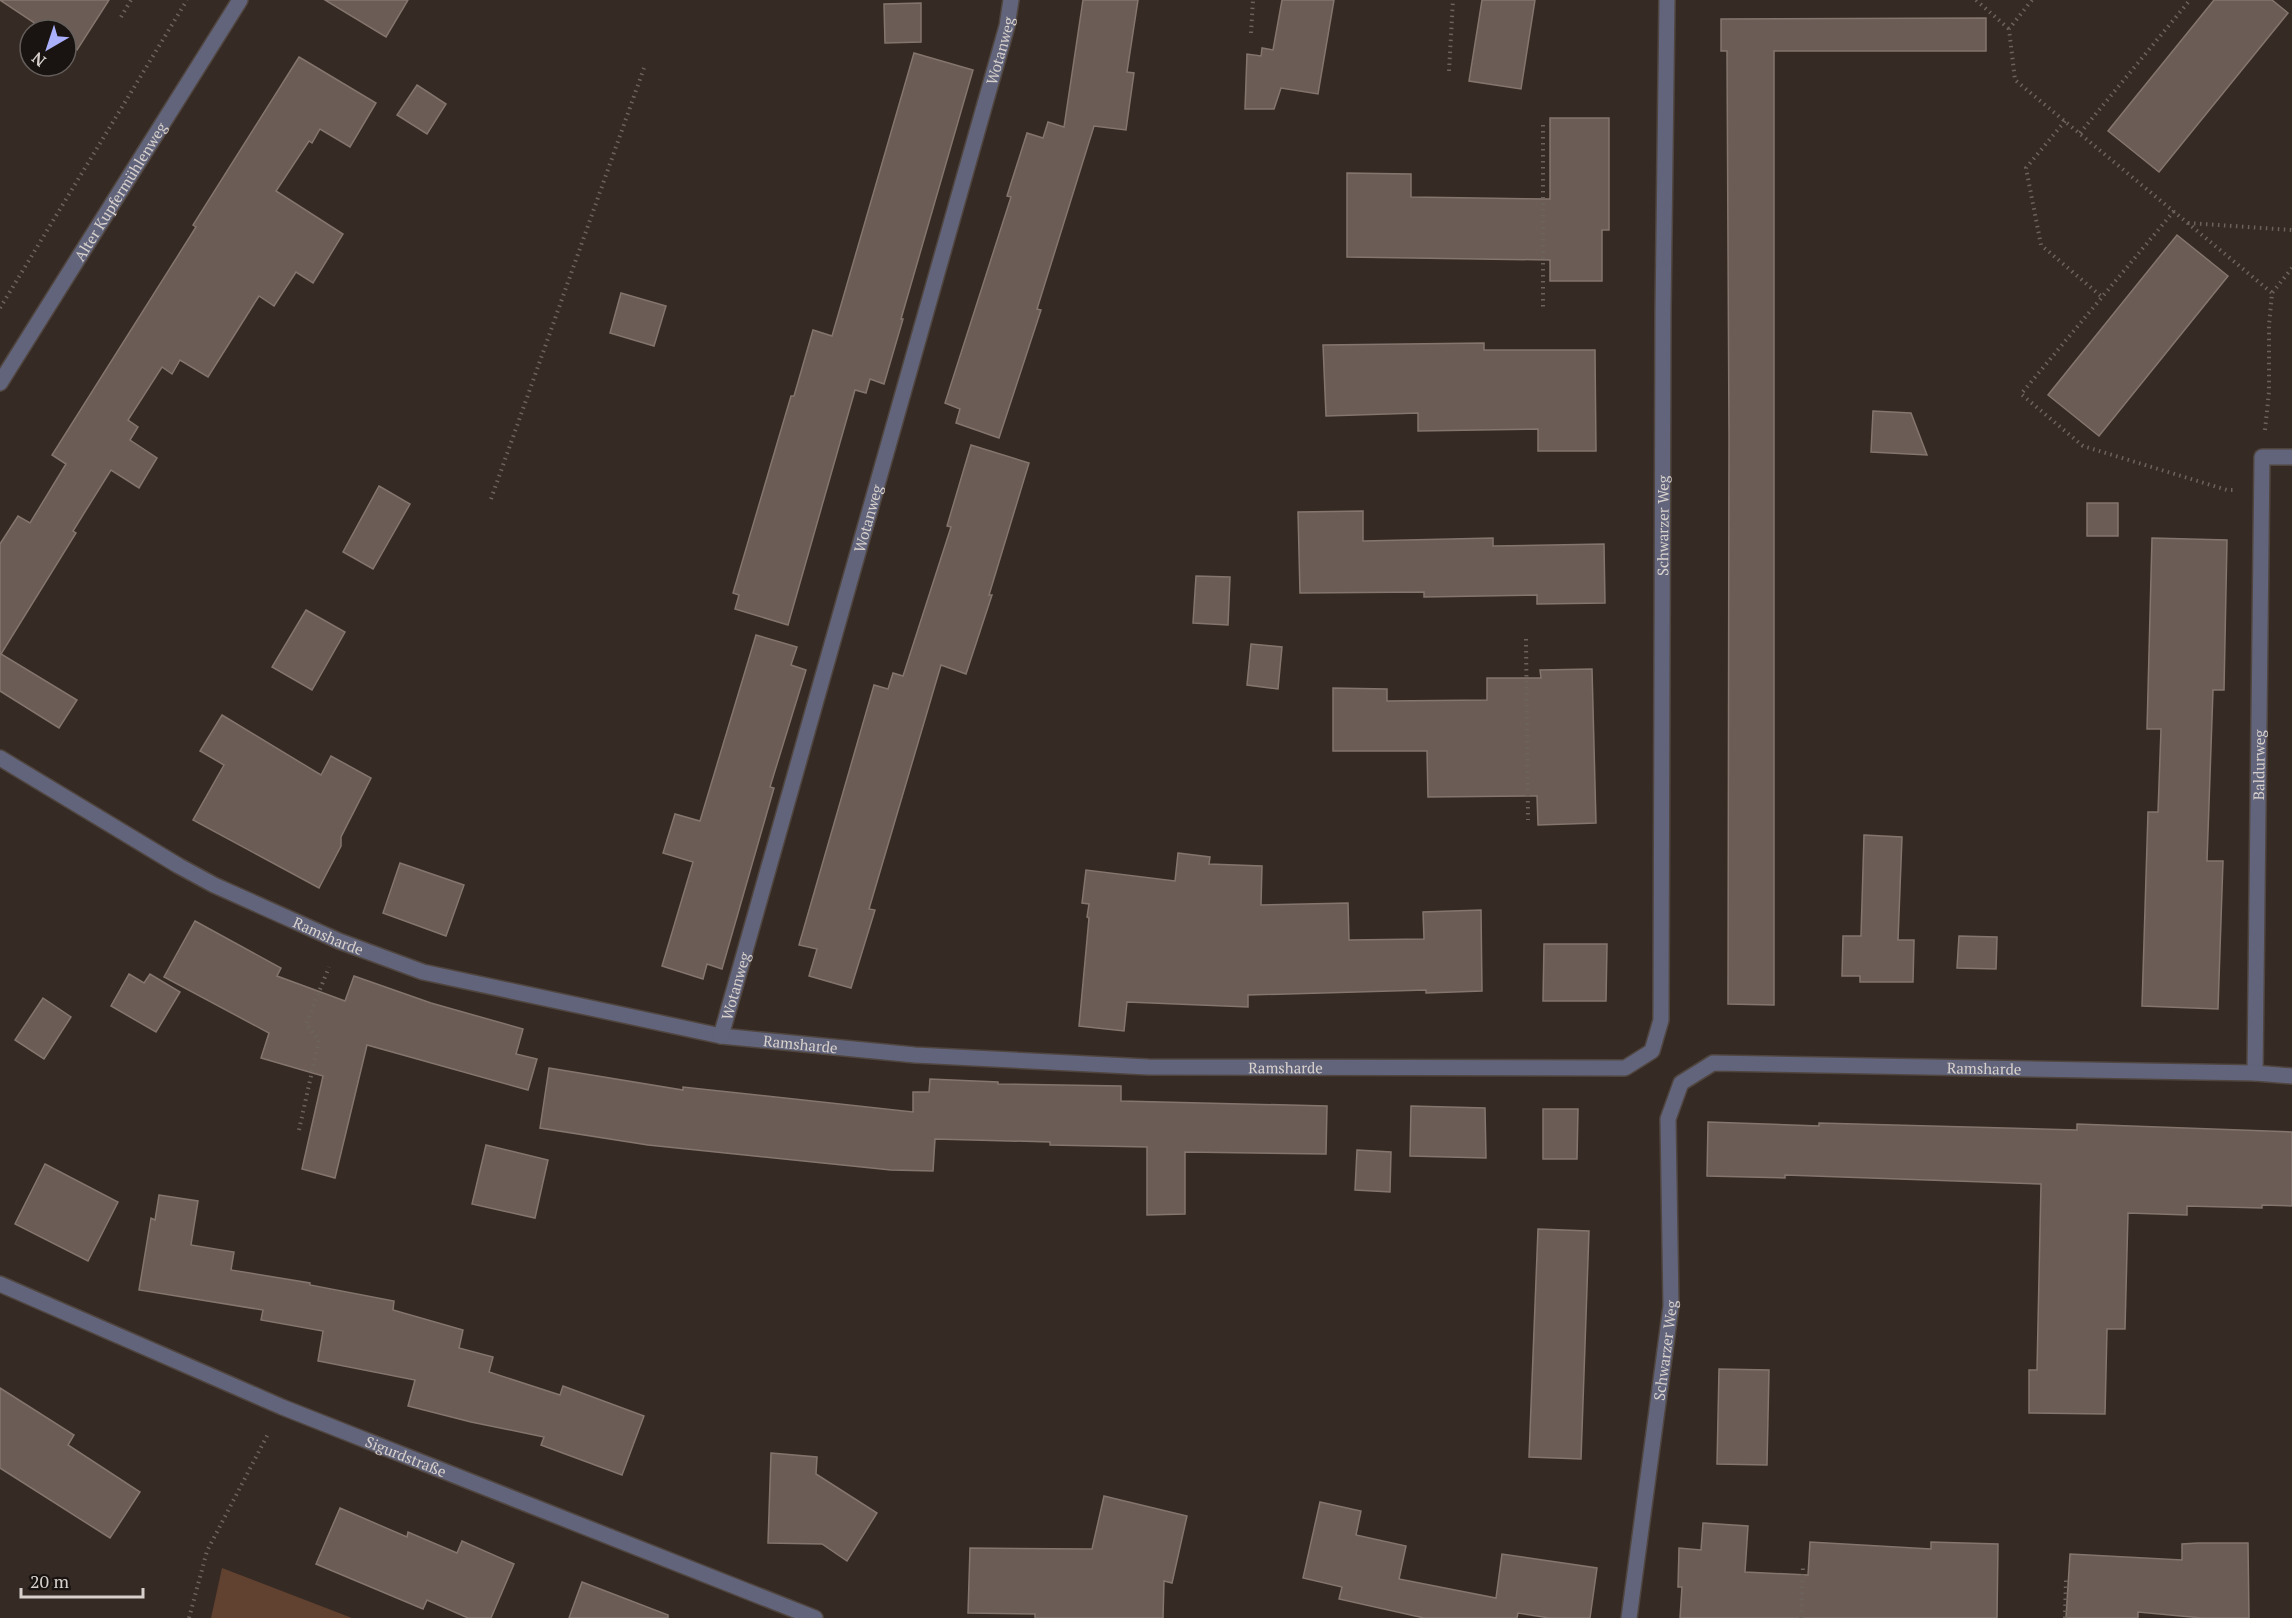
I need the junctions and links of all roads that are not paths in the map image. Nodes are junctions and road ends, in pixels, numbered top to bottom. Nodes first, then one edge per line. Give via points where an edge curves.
1 (240, 0) edge
2 (1011, 0) edge
3 (1667, 0) edge
4 (0, 383) edge
5 (2292, 457) edge
6 (0, 758) edge
7 (721, 1036) junction
8 (1652, 1050) joint
9 (2256, 1073) junction
10 (2292, 1076) edge
11 (1681, 1083) joint
12 (0, 1284) edge
13 (816, 1618) edge
14 (1629, 1618) edge

1 - 4 street, Alter Kupfermühlenweg
2 - 7 street, Wotanweg via 1007,26
3 - 8 street, Schwarzer Weg via 1661,1020
5 - 9 street, Baldurweg via 2262,457
6 - 7 street, Ramsharde via 178,866 339,941 423,972
7 - 8 street, Ramsharde via 915,1055 1148,1067 1625,1068
9 - 10 street, Ramsharde
9 - 11 street, Ramsharde via 1713,1063
11 - 14 street, Schwarzer Weg via 1668,1119 1671,1306
12 - 13 street, Sigurdstraße via 282,1407

